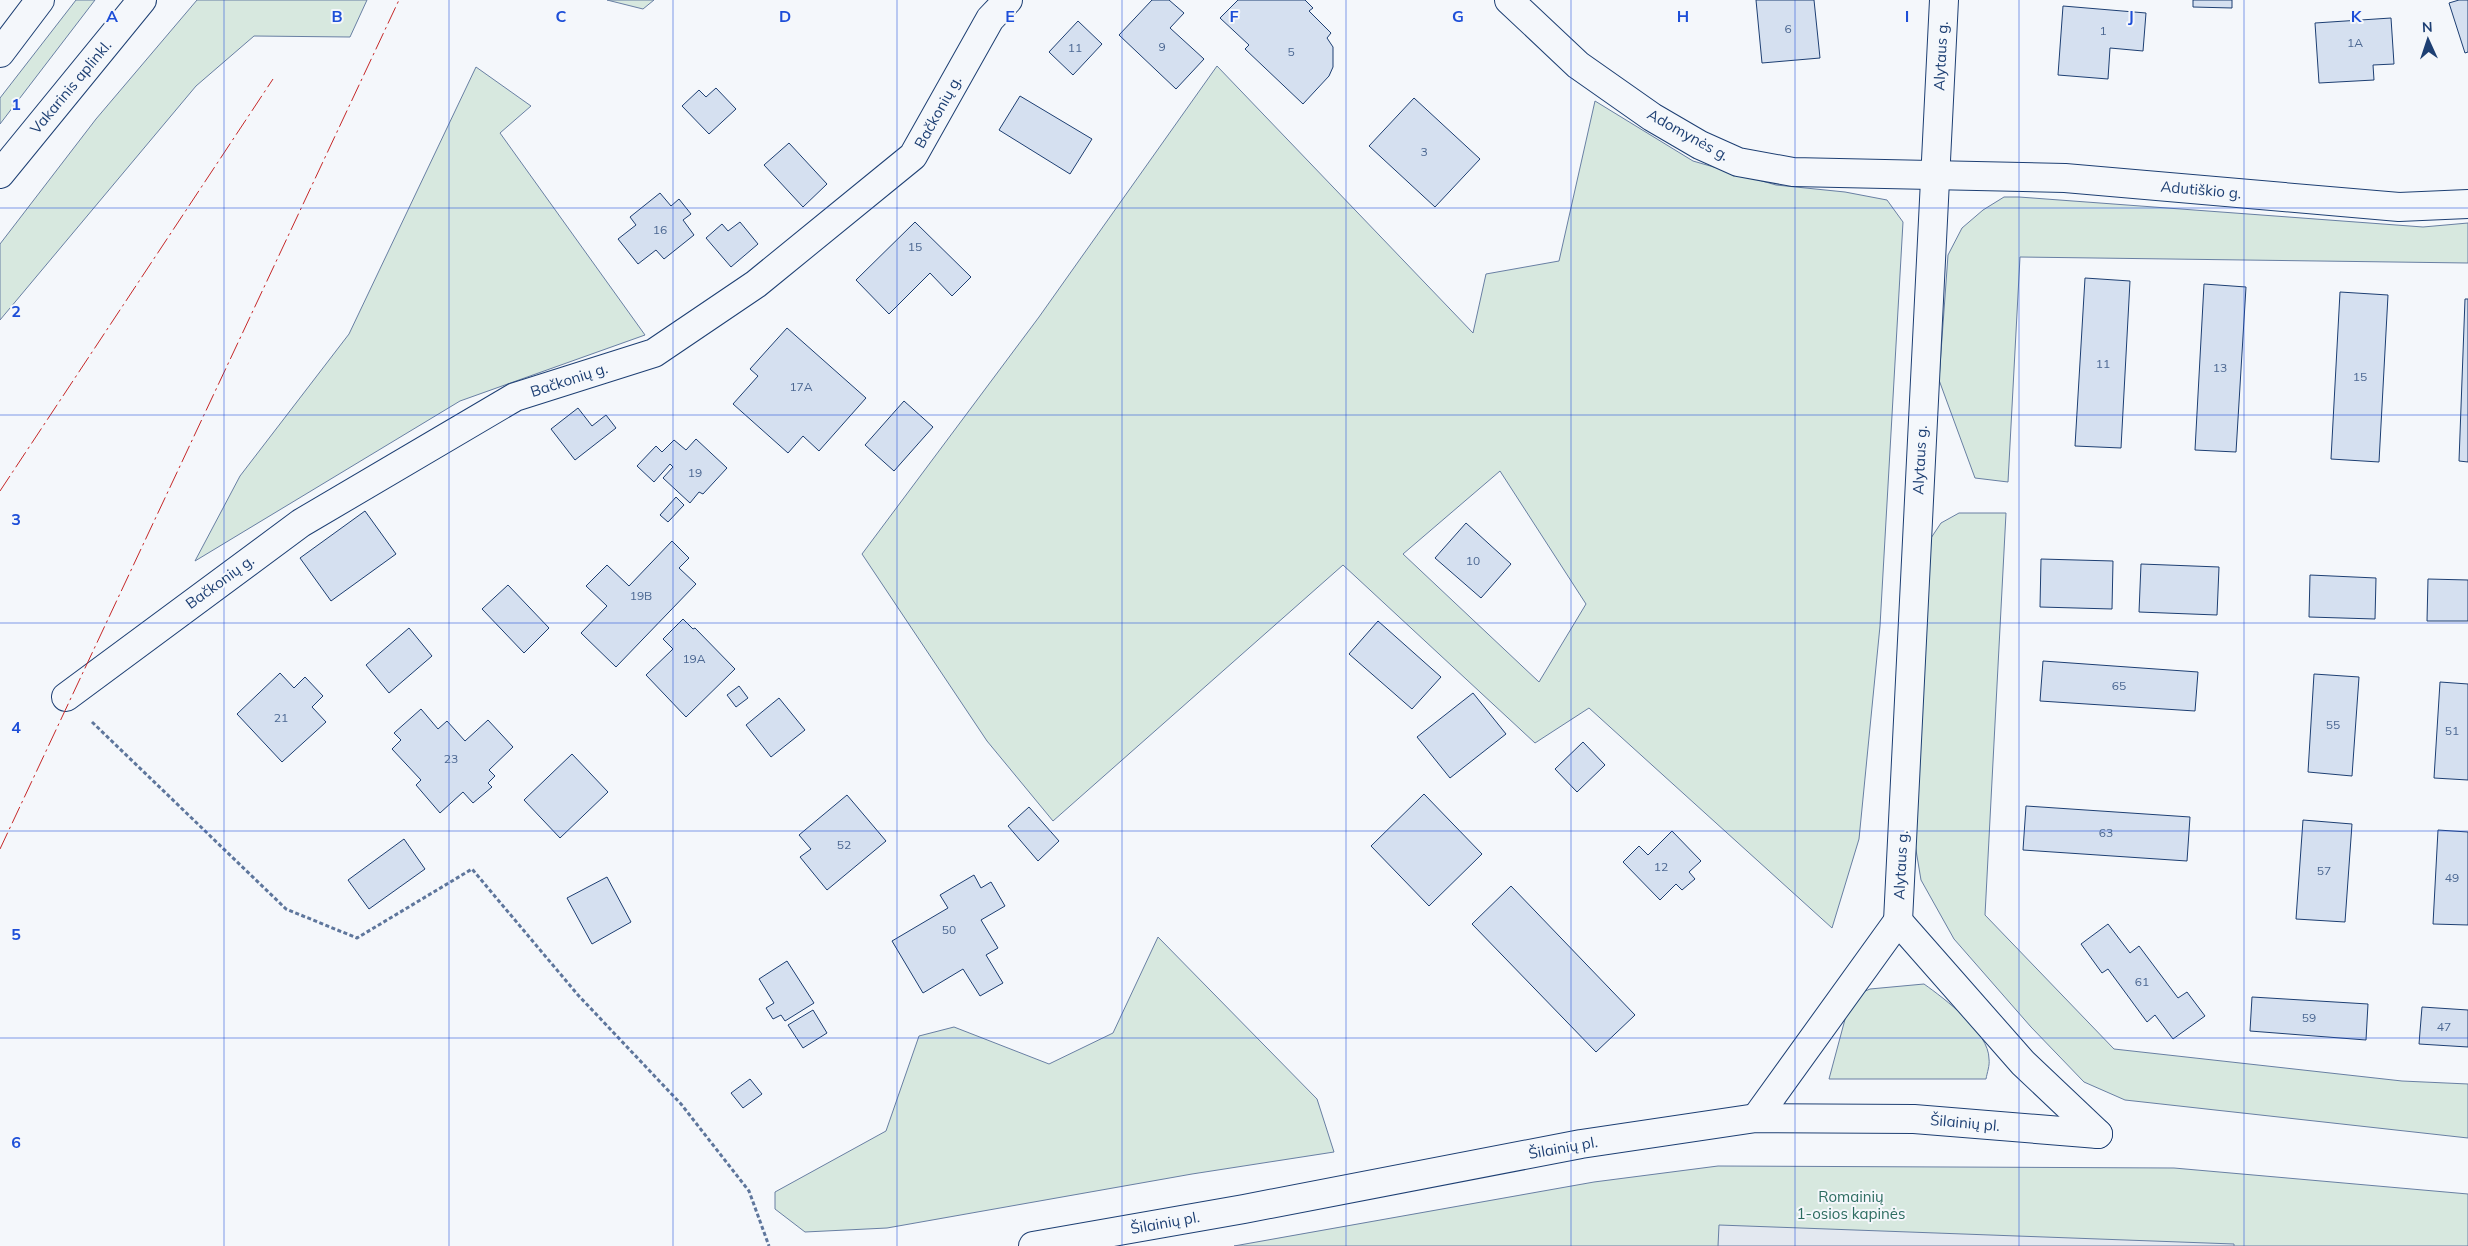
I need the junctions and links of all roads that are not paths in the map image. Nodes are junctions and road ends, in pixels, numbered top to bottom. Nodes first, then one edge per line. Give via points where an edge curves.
1 (40, 0) edge
2 (142, 0) edge
3 (1008, 0) edge
4 (1509, 0) edge
5 (1944, 0) edge
6 (0, 53) edge
7 (0, 174) edge
8 (1934, 177) junction
9 (2468, 204) edge
10 (66, 697) road end
11 (1898, 921) junction
12 (1756, 1118) junction
13 (2098, 1134) joint
14 (1032, 1246) edge

1 - 6 main road
2 - 7 main road, Vakarinis aplinkl.
3 - 10 main road, Bačkonių g. via 990,19 913,156 756,284 654,352 516,397 301,523
4 - 8 main road, Adomynės g. via 1578,64 1652,117 1700,145 1738,162 1793,172
5 - 8 main road, Alytaus g.
8 - 9 main road, Adutiškio g. via 2065,178 2399,207
8 - 11 main road, Alytaus g.
11 - 12 main road, Alytaus g.
11 - 13 main road, Alytaus g. via 2023,1063
12 - 13 main road, Šilainių pl. via 1914,1119
12 - 14 main road, Šilainių pl. via 1582,1144

